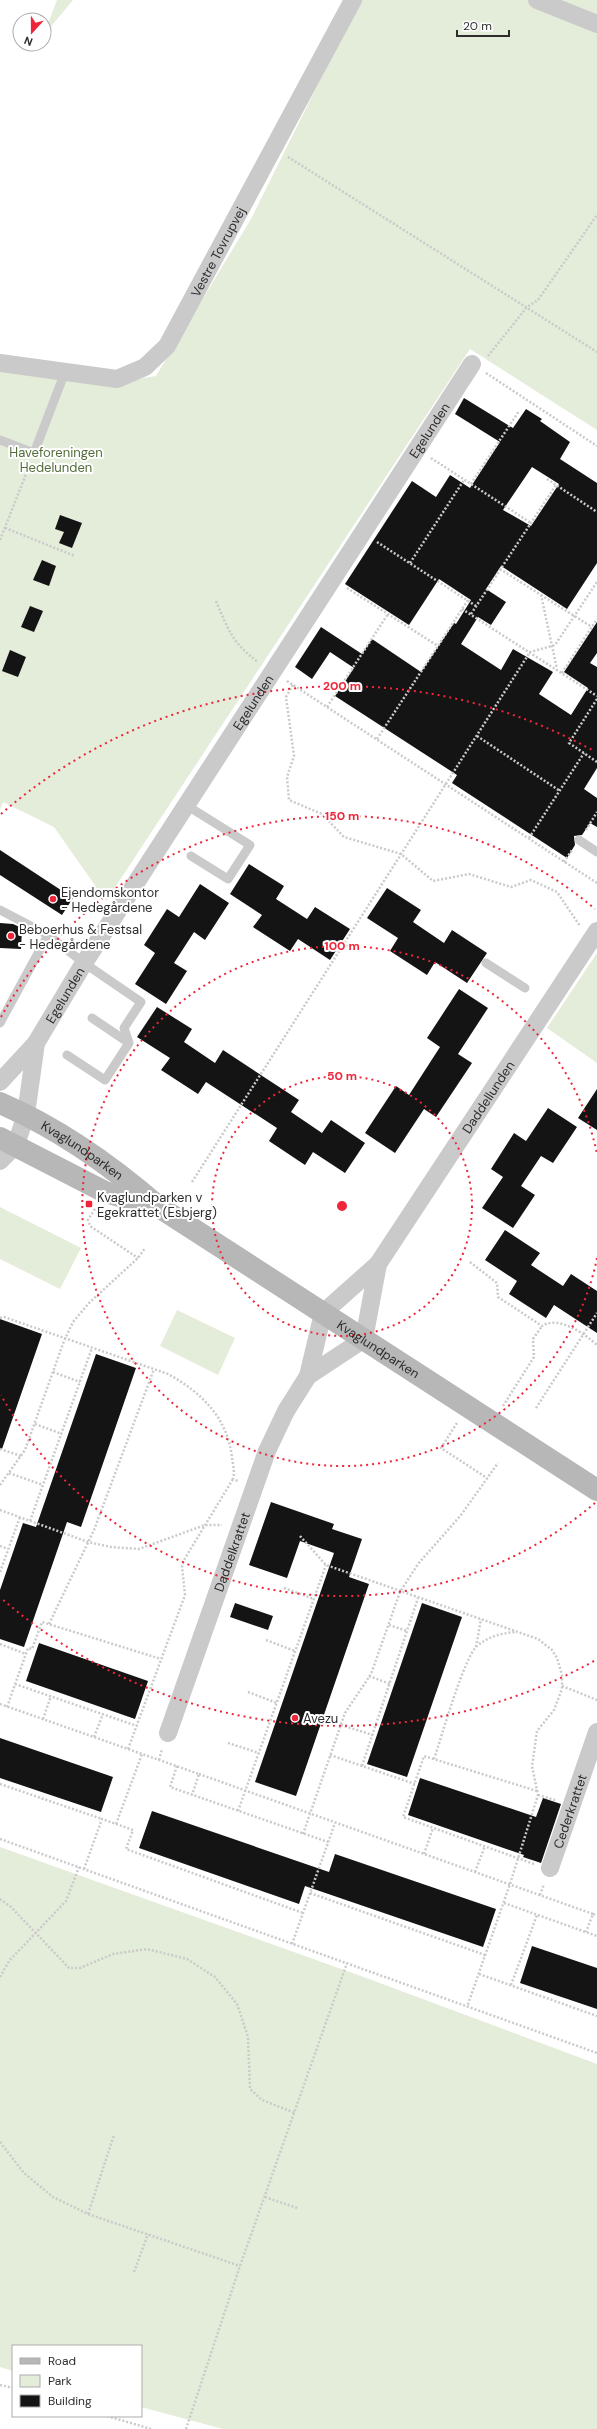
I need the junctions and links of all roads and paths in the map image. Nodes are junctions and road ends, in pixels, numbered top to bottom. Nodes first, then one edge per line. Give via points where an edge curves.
1 (353, 0) edge
2 (537, 0) edge
3 (597, 24) edge
4 (274, 148) junction
5 (597, 215) edge
6 (527, 307) junction
7 (597, 352) edge
8 (478, 362) junction
9 (0, 363) edge
10 (65, 372) junction
11 (519, 411) dead end
12 (0, 440) edge
13 (597, 446) edge
14 (418, 449) junction
15 (34, 453) junction
16 (546, 479) dead end
17 (464, 480) junction
18 (471, 484) junction
19 (556, 485) junction
20 (597, 512) edge
21 (531, 523) junction
22 (5, 528) junction
23 (363, 533) junction
24 (0, 540) edge
25 (75, 556) dead end
26 (410, 563) junction
27 (500, 569) junction
28 (333, 579) junction
29 (597, 582) edge
30 (541, 595) junction
31 (468, 600) junction
32 (216, 601) dead end
33 (476, 606) junction
34 (462, 608) junction
35 (388, 614) junction
36 (471, 614) junction
37 (575, 616) junction
38 (597, 619) edge
39 (592, 627) junction
40 (438, 646) junction
41 (552, 646) junction
42 (530, 652) junction
43 (558, 670) junction
44 (273, 672) junction
45 (562, 673) junction
46 (293, 685) junction
47 (597, 696) edge
48 (597, 699) edge
49 (327, 707) junction
50 (477, 736) junction
51 (377, 739) junction
52 (584, 753) junction
53 (597, 762) edge
54 (446, 784) junction
55 (560, 791) junction
56 (186, 805) junction
57 (529, 838) junction
58 (579, 840) dead end
59 (597, 852) edge
60 (401, 854) junction
61 (191, 856) dead end
62 (597, 883) edge
63 (0, 910) edge
64 (596, 932) edge
65 (48, 935) junction
66 (84, 963) junction
67 (486, 963) dead end
68 (524, 988) dead end
69 (92, 1018) dead end
70 (0, 1023) edge
71 (36, 1043) junction
72 (129, 1043) junction
73 (67, 1055) dead end
74 (0, 1082) edge
75 (0, 1103) edge
76 (26, 1114) junction
77 (8, 1141) edge
78 (0, 1161) edge
79 (192, 1182) dead end
80 (159, 1207) junction
81 (94, 1212) dead end
82 (145, 1248) dead end
83 (138, 1258) junction
84 (470, 1262) dead end
85 (378, 1264) junction
86 (323, 1312) junction
87 (597, 1313) edge
88 (0, 1318) edge
89 (542, 1326) junction
90 (583, 1336) junction
91 (65, 1339) junction
92 (364, 1339) junction
93 (597, 1345) edge
94 (92, 1348) junction
95 (154, 1369) junction
96 (53, 1372) junction
97 (308, 1376) junction
98 (80, 1382) junction
99 (536, 1408) dead end
100 (492, 1422) junction
101 (35, 1424) junction
102 (452, 1430) dead end
103 (62, 1434) junction
104 (0, 1449) edge
105 (21, 1456) junction
106 (498, 1463) dead end
107 (9, 1473) junction
108 (487, 1478) junction
109 (233, 1479) junction
110 (0, 1485) edge
111 (43, 1485) junction
112 (255, 1486) junction
113 (597, 1490) edge
114 (0, 1510) edge
115 (20, 1517) junction
116 (30, 1521) junction
117 (205, 1525) junction
118 (240, 1528) junction
119 (300, 1536) dead end
120 (88, 1542) junction
121 (0, 1546) edge
122 (8, 1549) junction
123 (326, 1565) junction
124 (0, 1572) edge
125 (284, 1588) dead end
126 (400, 1592) junction
127 (418, 1598) junction
128 (314, 1599) junction
129 (481, 1619) junction
130 (49, 1624) junction
131 (388, 1625) junction
132 (407, 1631) junction
133 (519, 1632) junction
134 (266, 1640) dead end
135 (0, 1644) edge
136 (476, 1647) junction
137 (296, 1651) junction
138 (26, 1654) junction
139 (161, 1659) junction
140 (369, 1676) junction
141 (15, 1684) junction
142 (390, 1684) junction
143 (562, 1686) junction
144 (248, 1692) dead end
145 (51, 1696) junction
146 (597, 1700) edge
147 (277, 1702) junction
148 (0, 1704) edge
149 (8, 1707) junction
150 (103, 1714) junction
151 (43, 1719) junction
152 (341, 1725) junction
153 (137, 1726) junction
154 (597, 1732) edge
155 (168, 1734) dead end
156 (373, 1736) junction
157 (94, 1737) junction
158 (228, 1743) dead end
159 (128, 1749) junction
160 (259, 1753) junction
161 (142, 1754) junction
162 (330, 1755) junction
163 (434, 1759) junction
164 (177, 1766) junction
165 (362, 1766) junction
166 (199, 1774) junction
167 (0, 1784) edge
168 (415, 1784) junction
169 (246, 1790) junction
170 (537, 1791) junction
171 (192, 1794) junction
172 (238, 1811) junction
173 (310, 1814) junction
174 (102, 1819) junction
175 (335, 1823) junction
176 (116, 1824) junction
177 (433, 1828) junction
178 (303, 1834) junction
179 (0, 1839) edge
180 (328, 1842) junction
181 (486, 1846) junction
182 (424, 1854) junction
183 (519, 1858) junction
184 (544, 1867) joint
185 (79, 1868) junction
186 (84, 1869) junction
187 (475, 1872) junction
188 (510, 1884) junction
189 (310, 1893) junction
190 (0, 1899) edge
191 (504, 1903) junction
192 (303, 1913) junction
193 (593, 1914) junction
194 (538, 1915) junction
195 (597, 1915) edge
196 (36, 1932) junction
197 (586, 1932) junction
198 (597, 1936) edge
199 (292, 1944) junction
200 (485, 1955) junction
201 (347, 1963) junction
202 (479, 1974) junction
203 (0, 1977) edge
204 (511, 1985) junction
205 (467, 2007) junction
206 (597, 2016) edge
207 (597, 2053) edge
208 (295, 2113) junction
209 (114, 2135) dead end
210 (0, 2142) edge
211 (265, 2197) junction
212 (297, 2208) dead end
213 (88, 2214) junction
214 (148, 2234) junction
215 (240, 2266) junction
216 (134, 2272) dead end
217 (0, 2385) edge
218 (12, 2388) edge
219 (110, 2417) edge
220 (152, 2429) edge
221 (186, 2429) edge

1 - 4 street, Vestre Tovrupvej
2 - 3 street
4 - 6 path
4 - 10 street, Vestre Tovrupvej via 167,346 145,366 117,379
5 - 6 path via 538,300
6 - 7 path
6 - 8 path
8 - 13 path
8 - 14 street, Egelunden
9 - 10 street, Vestre Tovrupvej
10 - 15 lane
11 - 18 path
12 - 15 lane
14 - 17 path
14 - 23 street, Egelunden
15 - 22 path
16 - 19 path
17 - 18 path
17 - 26 path
18 - 21 path
19 - 20 path
19 - 21 path
21 - 27 path
22 - 24 path
22 - 25 path
23 - 26 path
23 - 28 street, Egelunden
26 - 31 path
27 - 30 path
27 - 33 path
28 - 35 path
28 - 44 street, Egelunden
29 - 37 path
30 - 37 path
30 - 41 path
31 - 33 path
31 - 34 path
32 - 44 path via 231,636 247,654
33 - 36 path
34 - 36 path
34 - 40 path
35 - 40 path
35 - 49 path
36 - 42 path
37 - 39 path
37 - 41 path
38 - 39 path
39 - 45 path
40 - 51 path
41 - 42 path
41 - 43 path
42 - 43 path
42 - 50 path
43 - 45 path
44 - 46 path
44 - 56 street, Egelunden
45 - 47 path
46 - 49 path
46 - 60 path via 286,697 294,756 287,777 289,800 322,814 344,837
48 - 52 path via 569,743
49 - 51 path
50 - 54 path
50 - 55 path
51 - 54 path
52 - 53 path
52 - 55 path
54 - 57 path
54 - 60 path
55 - 57 path
56 - 61 lane via 250,845 228,879
56 - 66 street, Egelunden
57 - 62 path
58 - 59 lane
60 - 64 path via 433,881 469,874 511,887 530,880 557,892 580,925
60 - 79 path
63 - 65 lane
64 - 85 street, Daddellunden
65 - 66 lane
65 - 70 lane
66 - 71 street, Egelunden
66 - 72 lane via 141,1002 124,1028
67 - 68 lane
69 - 72 lane
71 - 74 street, Egelunden
71 - 76 street, Egelunden
72 - 73 lane via 105,1080
75 - 76 street, Kvaglundparken
76 - 77 street, Egelunden
76 - 80 street, Kvaglundparken via 125,1178
77 - 78 street
77 - 80 street, Kvaglundparken via 105,1192
80 - 86 street, Kvaglundparken
81 - 83 path via 88,1220 90,1226
82 - 83 path
83 - 91 path via 89,1303 73,1322
84 - 89 path via 497,1283 498,1297
85 - 86 street, Daddellunden
85 - 92 street, Daddellunden
86 - 92 street, Kvaglundparken
86 - 97 street, Daddelkrattet
87 - 90 path
88 - 91 path via 4,1317
89 - 90 path via 559,1323
89 - 100 path via 533,1339 534,1357
90 - 93 path
90 - 99 path
91 - 94 path
91 - 96 path
92 - 97 street, Daddelkrattet
92 - 100 street, Kvaglundparken
94 - 95 path
94 - 98 path
95 - 109 path via 187,1385 216,1414 229,1440
95 - 120 path
96 - 98 path
96 - 101 path
97 - 112 street, Daddelkrattet via 283,1418
98 - 103 path
100 - 113 street, Kvaglundparken
101 - 103 path
101 - 105 path
102 - 108 path via 441,1448
103 - 111 path
104 - 105 path
105 - 107 path
106 - 108 path
107 - 110 path
107 - 111 path
108 - 126 path via 460,1515 418,1564
109 - 112 path
109 - 117 path
111 - 116 path
112 - 118 street, Daddelkrattet
114 - 115 path
115 - 116 path
115 - 122 path
116 - 120 path
117 - 118 path via 230,1525
117 - 120 path via 139,1549
117 - 139 path via 182,1566 185,1595
118 - 155 street, Daddelkrattet
119 - 123 path
120 - 130 path
121 - 122 path
122 - 124 path
123 - 126 path
123 - 128 path
125 - 128 path
126 - 127 path
126 - 131 path
127 - 129 path
127 - 132 path
128 - 137 path
129 - 133 path
129 - 136 path
130 - 138 path via 42,1622 32,1649 28,1648
130 - 139 path
131 - 132 path
131 - 140 path
132 - 142 path
133 - 136 path via 499,1633
133 - 143 path via 538,1639 552,1650 562,1675
134 - 137 path
135 - 138 path
136 - 163 path via 462,1676
137 - 147 path
138 - 141 path
139 - 153 path
140 - 142 path
140 - 152 path via 345,1713
141 - 145 path
141 - 149 path
142 - 156 path
143 - 146 path
143 - 170 path via 558,1704 541,1724 534,1742 532,1766
144 - 147 path
145 - 150 path
145 - 151 path
147 - 160 path
148 - 149 path
149 - 151 path
150 - 153 path
150 - 157 path
151 - 157 path
152 - 156 path
152 - 162 path
153 - 159 path
154 - 184 street, Cederkrattet
156 - 165 path
157 - 159 path
158 - 160 path
159 - 161 path
160 - 169 path
161 - 164 path
161 - 176 path
162 - 165 path
162 - 173 path
163 - 168 path via 424,1756
163 - 170 path
164 - 166 path
164 - 171 path via 170,1787
165 - 168 path
166 - 169 path
166 - 171 path
167 - 174 path
168 - 177 path via 404,1817
169 - 172 path
169 - 173 path
170 - 183 path via 538,1795
171 - 172 path
172 - 178 path
173 - 175 path
173 - 178 path
174 - 176 path
174 - 186 path
175 - 180 path
175 - 182 path
176 - 192 path via 133,1830 126,1849
177 - 181 path
177 - 182 path
178 - 180 path
179 - 185 path
180 - 189 path
181 - 183 path
181 - 187 path
182 - 187 path
183 - 184 path
183 - 188 path
185 - 186 path
185 - 196 path via 66,1901
186 - 199 path
187 - 188 path
188 - 191 path
188 - 193 path
189 - 192 path
189 - 200 path
190 - 196 path via 12,1907
191 - 194 path
191 - 200 path
192 - 199 path
193 - 195 path
193 - 197 path
194 - 197 path
194 - 204 path
196 - 203 path via 9,1961
196 - 208 path via 69,1968 80,1968 113,1954 147,1949 187,1959 215,1977 237,2004 248,2037 250,2089 262,2100
197 - 198 path
199 - 201 path
200 - 202 path
201 - 205 path
201 - 208 path
202 - 204 path
202 - 205 path
204 - 206 path
205 - 207 path
208 - 211 path
209 - 213 path
210 - 213 path via 24,2173 52,2196
211 - 212 path
211 - 215 path
213 - 214 path
214 - 215 path
214 - 216 path
215 - 221 path
217 - 218 path
219 - 220 path

